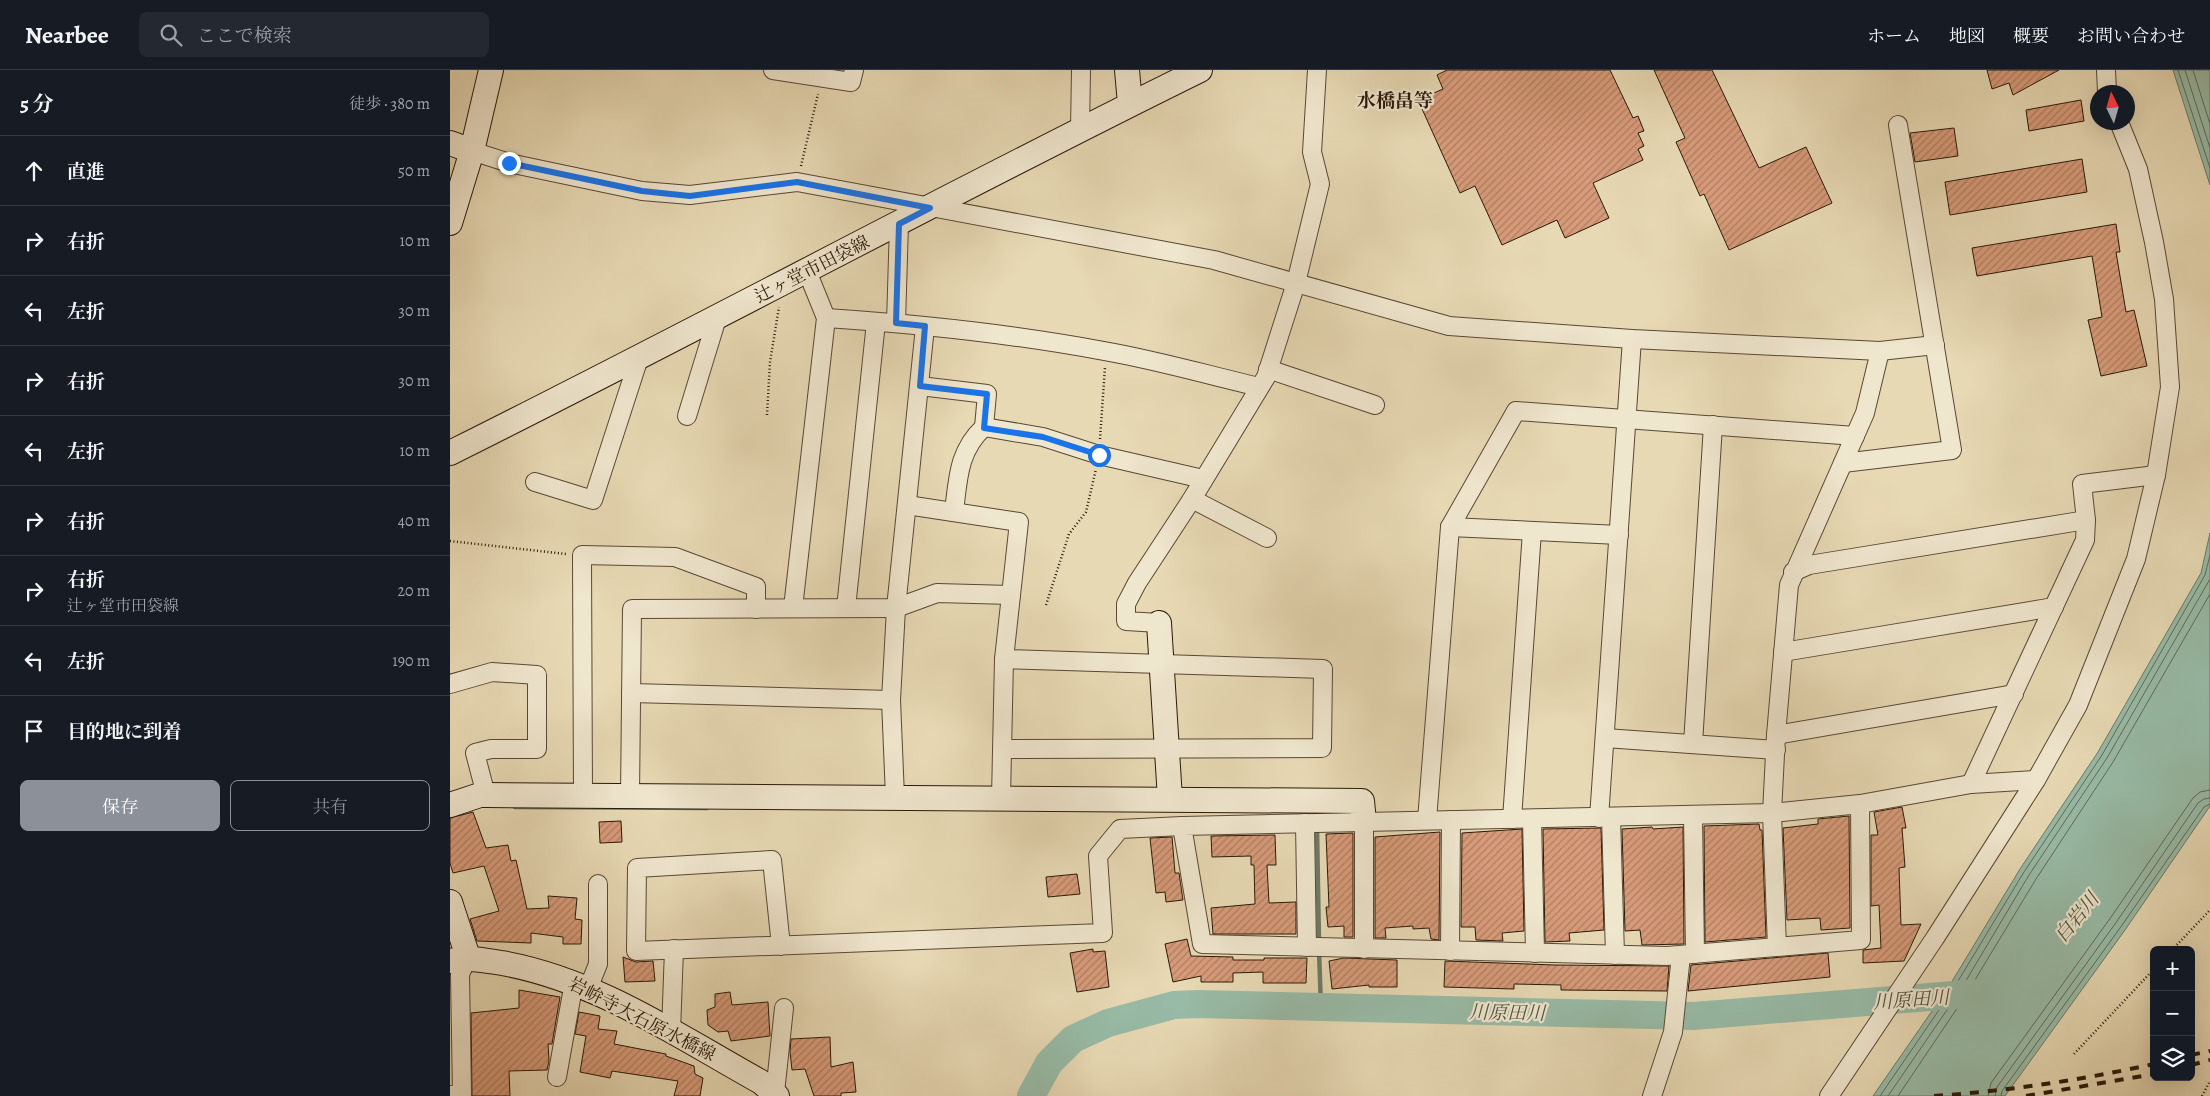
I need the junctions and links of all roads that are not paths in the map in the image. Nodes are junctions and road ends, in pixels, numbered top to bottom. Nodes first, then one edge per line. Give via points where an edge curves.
1 (492, 70) edge
2 (773, 70) edge
3 (854, 70) edge
4 (1081, 70) edge
5 (1127, 70) edge
6 (1200, 70) edge
7 (1317, 70) edge
8 (2106, 70) edge
9 (2107, 85) edge
10 (1130, 104) junction
11 (1898, 125) dead end
12 (1080, 130) junction
13 (2122, 130) edge
14 (461, 147) edge
15 (930, 208) junction
16 (450, 223) edge
17 (899, 224) junction
18 (807, 271) junction
19 (1296, 283) junction
20 (718, 318) junction
21 (826, 318) junction
22 (876, 322) junction
23 (896, 323) junction
24 (925, 326) junction
25 (1632, 339) junction
26 (1935, 344) junction
27 (1880, 351) junction
28 (639, 358) junction
29 (1268, 369) junction
30 (920, 386) junction
31 (1259, 387) junction
32 (1376, 405) dead end
33 (688, 416) dead end
34 (1626, 418) junction
35 (1713, 425) junction
36 (984, 428) junction
37 (1855, 436) junction
38 (450, 453) edge
39 (1843, 463) junction
40 (2156, 475) junction
41 (1204, 479) junction
42 (535, 482) dead end
43 (1192, 499) junction
44 (907, 505) junction
45 (954, 512) junction
46 (2086, 520) junction
47 (1450, 527) junction
48 (1532, 531) junction
49 (1619, 535) junction
50 (1267, 538) dead end
51 (1793, 572) junction
52 (1011, 595) junction
53 (2054, 607) junction
54 (756, 608) junction
55 (793, 608) junction
56 (846, 608) junction
57 (896, 608) junction
58 (1159, 623) joint
59 (1783, 652) junction
60 (1004, 659) junction
61 (1161, 664) junction
62 (450, 684) edge
63 (631, 693) junction
64 (2014, 694) junction
65 (891, 700) junction
66 (1605, 738) junction
67 (1776, 742) junction
68 (1693, 744) junction
69 (1167, 748) junction
70 (1002, 750) junction
71 (2036, 780) junction
72 (1972, 784) junction
73 (486, 795) junction
74 (583, 795) junction
75 (630, 795) junction
76 (895, 797) junction
77 (1001, 798) junction
78 (1170, 799) junction
79 (1860, 804) junction
80 (450, 805) edge
81 (1772, 813) junction
82 (1693, 815) junction
83 (1605, 817) junction
84 (1512, 819) junction
85 (1532, 819) junction
86 (1427, 820) junction
87 (1451, 820) junction
88 (1364, 822) junction
89 (1304, 823) junction
90 (1182, 826) junction
91 (598, 884) dead end
92 (450, 902) edge
93 (781, 946) junction
94 (1307, 947) junction
95 (1777, 947) junction
96 (674, 949) junction
97 (1364, 949) junction
98 (1450, 951) junction
99 (1536, 953) junction
100 (1615, 955) junction
101 (1688, 955) junction
102 (459, 959) edge
103 (581, 985) junction
104 (784, 1008) dead end
105 (671, 1032) junction
106 (557, 1077) dead end
107 (776, 1094) edge
108 (450, 1095) edge
109 (1652, 1096) edge
110 (1829, 1096) edge

1 - 14 main road
2 - 3 street via 851,82
4 - 12 street
5 - 10 main road
6 - 10 main road, 辻ヶ堂市田袋線
7 - 19 street via 1312,152 1320,184
8 - 9 street
10 - 12 main road, 辻ヶ堂市田袋線
11 - 26 street
12 - 15 main road, 辻ヶ堂市田袋線
13 - 40 street via 2138,170 2164,300 2170,388
14 - 15 street via 509,163 642,191 690,196 797,182
14 - 16 main road
15 - 17 main road, 辻ヶ堂市田袋線
15 - 19 street via 1214,260
17 - 18 main road, 辻ヶ堂市田袋線
17 - 23 street
18 - 20 main road, 辻ヶ堂市田袋線
18 - 21 street
19 - 25 street via 1449,326
19 - 29 street
20 - 28 main road, 辻ヶ堂市田袋線
20 - 33 street
21 - 22 street
21 - 55 street
22 - 23 street
22 - 56 street
23 - 24 street
24 - 30 street
24 - 31 street via 1106,351
25 - 27 street
25 - 34 street
26 - 27 street
26 - 39 street via 1952,450
27 - 37 street via 1865,413
28 - 38 main road, 辻ヶ堂市田袋線
28 - 42 street via 593,500
29 - 31 street
29 - 32 street
30 - 36 street via 987,394
30 - 44 street
31 - 41 street
34 - 35 street
34 - 47 street via 1516,411
34 - 49 street
35 - 37 street
35 - 68 street
36 - 41 street via 1043,437 1099,455
36 - 45 street via 974,437 959,467
37 - 39 street
39 - 51 street
40 - 46 street via 2082,484
40 - 71 street via 2136,559 2078,705
41 - 43 street
43 - 50 street
43 - 58 street via 1126,604 1126,621
44 - 45 street
44 - 57 street
45 - 52 street via 1019,522
46 - 51 street via 1808,565
46 - 53 street via 2085,540
47 - 48 street
47 - 86 street
48 - 49 street
48 - 84 street
49 - 66 street
51 - 59 street
52 - 57 street via 937,593
52 - 60 street
53 - 59 street
53 - 64 street
54 - 55 street
54 - 63 street via 632,610
54 - 74 street via 756,587 675,557 582,555
55 - 56 street
56 - 57 street
57 - 65 street
58 - 61 main road
59 - 67 street
60 - 61 street
60 - 70 street
61 - 69 main road
61 - 69 street via 1323,669 1322,748
62 - 73 street via 492,672 537,675 537,749 491,748 475,754
63 - 65 street
63 - 75 street
64 - 67 street
64 - 72 street
65 - 76 street
66 - 68 street
66 - 83 street
67 - 68 street
67 - 81 street
69 - 70 street
69 - 78 main road
70 - 77 street
71 - 72 street
71 - 110 street
72 - 79 street
73 - 74 main road
73 - 80 main road
74 - 75 main road
75 - 76 main road
76 - 77 main road
77 - 78 main road
78 - 88 main road via 1362,801
79 - 81 street
79 - 95 street via 1861,940
81 - 82 street
81 - 95 street
82 - 83 street
82 - 101 street
83 - 85 street
83 - 100 street
84 - 85 street
84 - 87 street
85 - 99 street
86 - 87 street
86 - 88 street
87 - 98 street
88 - 89 street
88 - 97 street
89 - 90 street
89 - 94 street
90 - 93 street via 1120,829 1098,856 1103,933
90 - 94 street via 1202,944
91 - 103 street via 598,964
92 - 102 main road
93 - 96 street
93 - 96 street via 772,860 636,868 636,951
94 - 97 street
95 - 101 street
96 - 105 street
97 - 98 street
98 - 99 street
99 - 100 street
100 - 101 street
101 - 109 street via 1673,1032
102 - 103 main road, 岩峅寺大石原水橋線 via 534,969
102 - 108 street via 462,1094
103 - 105 main road, 岩峅寺大石原水橋線
103 - 106 street
104 - 107 street
105 - 107 main road, 岩峅寺大石原水橋線

